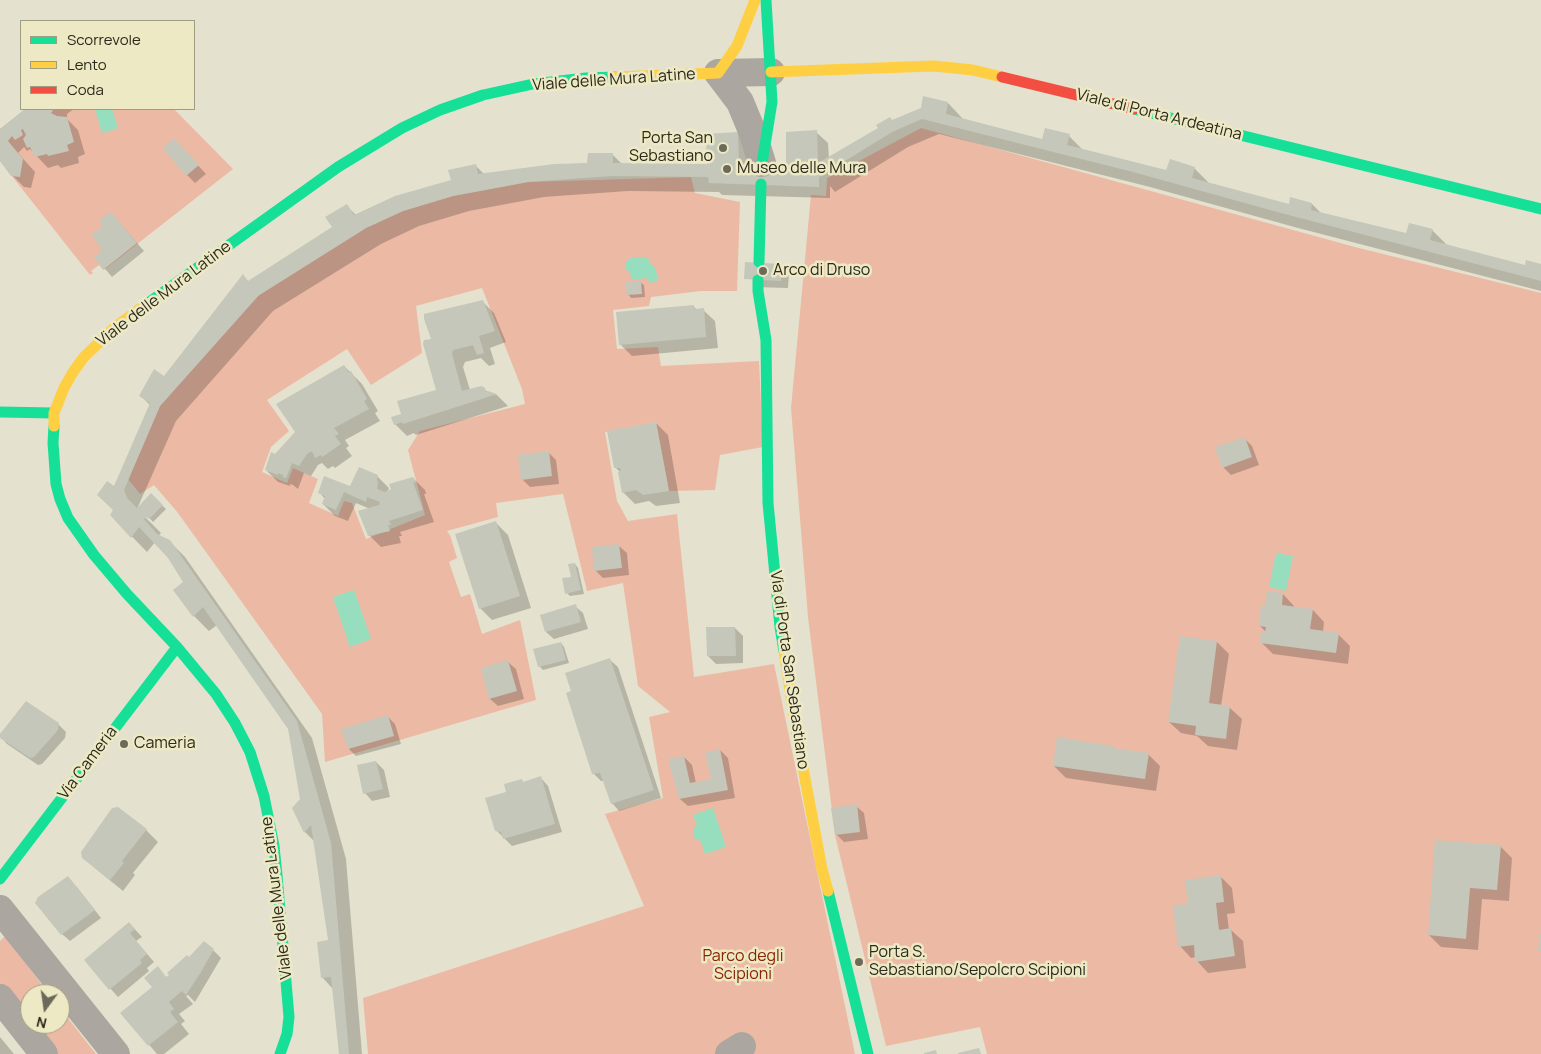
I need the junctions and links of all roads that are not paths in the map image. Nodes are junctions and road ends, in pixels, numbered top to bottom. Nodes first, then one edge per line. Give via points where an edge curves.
1 (755, 0) edge
2 (766, 0) edge
3 (771, 72) junction
4 (718, 73) junction
5 (762, 173) junction
6 (1541, 209) edge
7 (758, 262) dead end
8 (758, 280) dead end
9 (0, 412) edge
10 (54, 413) junction
11 (177, 647) junction
12 (0, 879) edge
13 (0, 909) edge
14 (0, 998) edge
15 (44, 1054) edge
16 (116, 1054) edge
17 (280, 1054) edge
18 (868, 1054) edge

1 - 4 street via 740,41
2 - 3 street
3 - 4 street, Viale delle Mura Latine
3 - 5 street via 771,111
3 - 6 street, Viale di Porta Ardeatina via 934,66 972,70
4 - 5 street via 740,102 752,131
4 - 10 street, Viale delle Mura Latine via 586,78 533,84 483,95 402,128 338,167 114,328 73,372
5 - 7 street
8 - 18 street, Via di Porta San Sebastiano via 766,340 768,503 780,627 822,869
9 - 10 street
10 - 11 street, Viale delle Mura Latine via 56,484 68,518 94,555
11 - 12 street, Via Cameria
11 - 17 street, Viale delle Mura Latine via 235,722 250,752 264,796 274,846 288,997 287,1034
13 - 16 street
14 - 15 street

